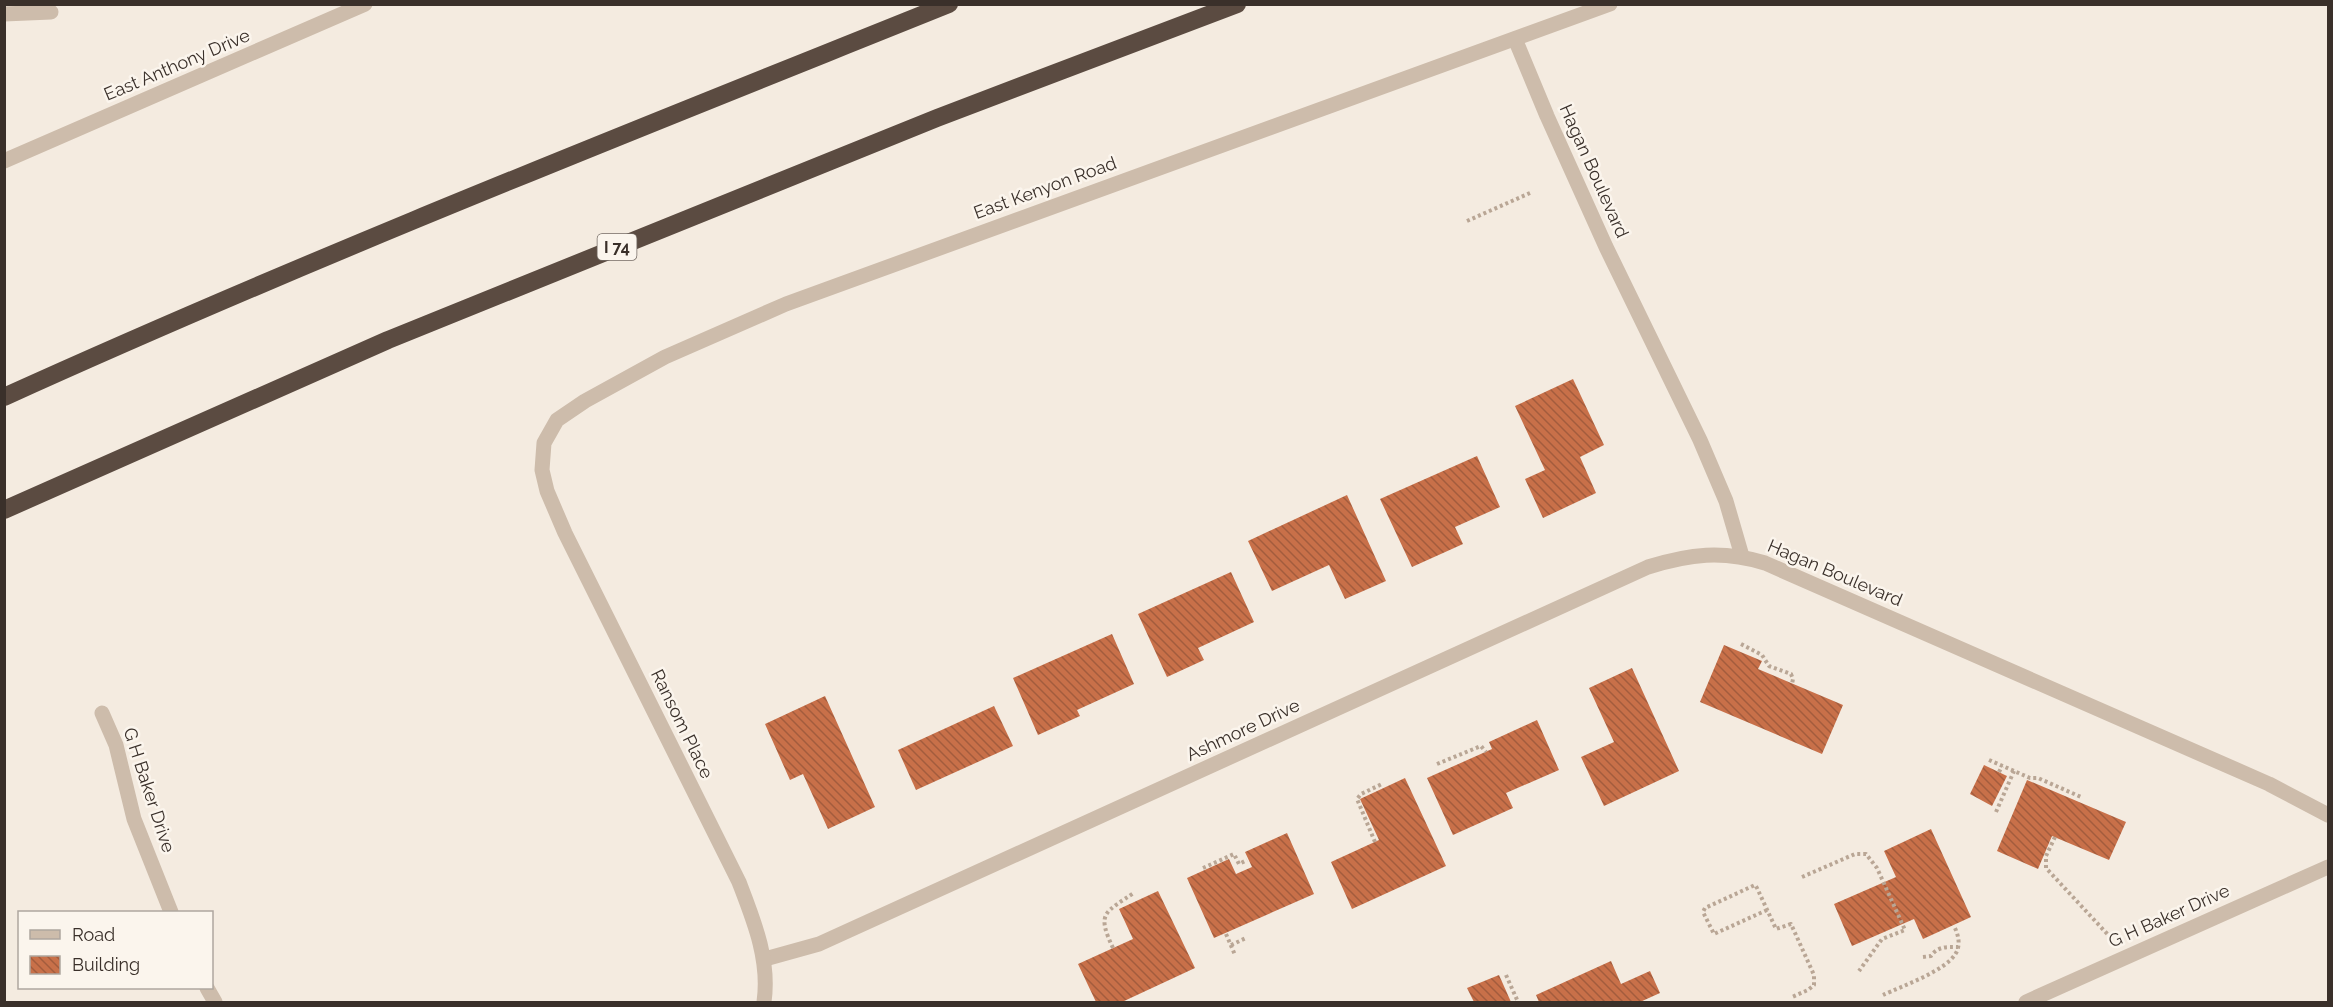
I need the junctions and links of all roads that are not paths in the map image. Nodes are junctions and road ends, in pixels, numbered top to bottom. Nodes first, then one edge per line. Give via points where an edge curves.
1 (365, 4) edge
2 (949, 4) edge
3 (1237, 4) edge
4 (1610, 4) edge
5 (51, 12) dead end
6 (4, 15) edge
7 (1515, 39) junction
8 (4, 161) edge
9 (4, 397) edge
10 (542, 470) joint
11 (4, 510) edge
12 (1742, 556) junction
13 (102, 713) dead end
14 (2328, 815) edge
15 (2328, 867) edge
16 (171, 911) edge
17 (765, 959) junction
18 (764, 1002) edge
19 (2026, 1002) edge

1 - 8 street, East Anthony Drive
2 - 9 highway via 525,173
3 - 11 highway, I 74 via 937,118 388,340
4 - 7 street, East Kenyon Road
5 - 6 street
7 - 10 street, East Kenyon Road via 786,303 665,357 557,420 544,443
7 - 12 street, Hagan Boulevard via 1606,247 1700,440 1726,501
10 - 17 street, Ransom Place via 566,533 739,882
12 - 14 street, Hagan Boulevard via 2270,784
12 - 17 street, Ashmore Drive via 1682,556 1648,567 819,944
13 - 16 street, G H Baker Drive via 116,745 134,819
15 - 19 street, G H Baker Drive
17 - 18 street, Ransom Place

